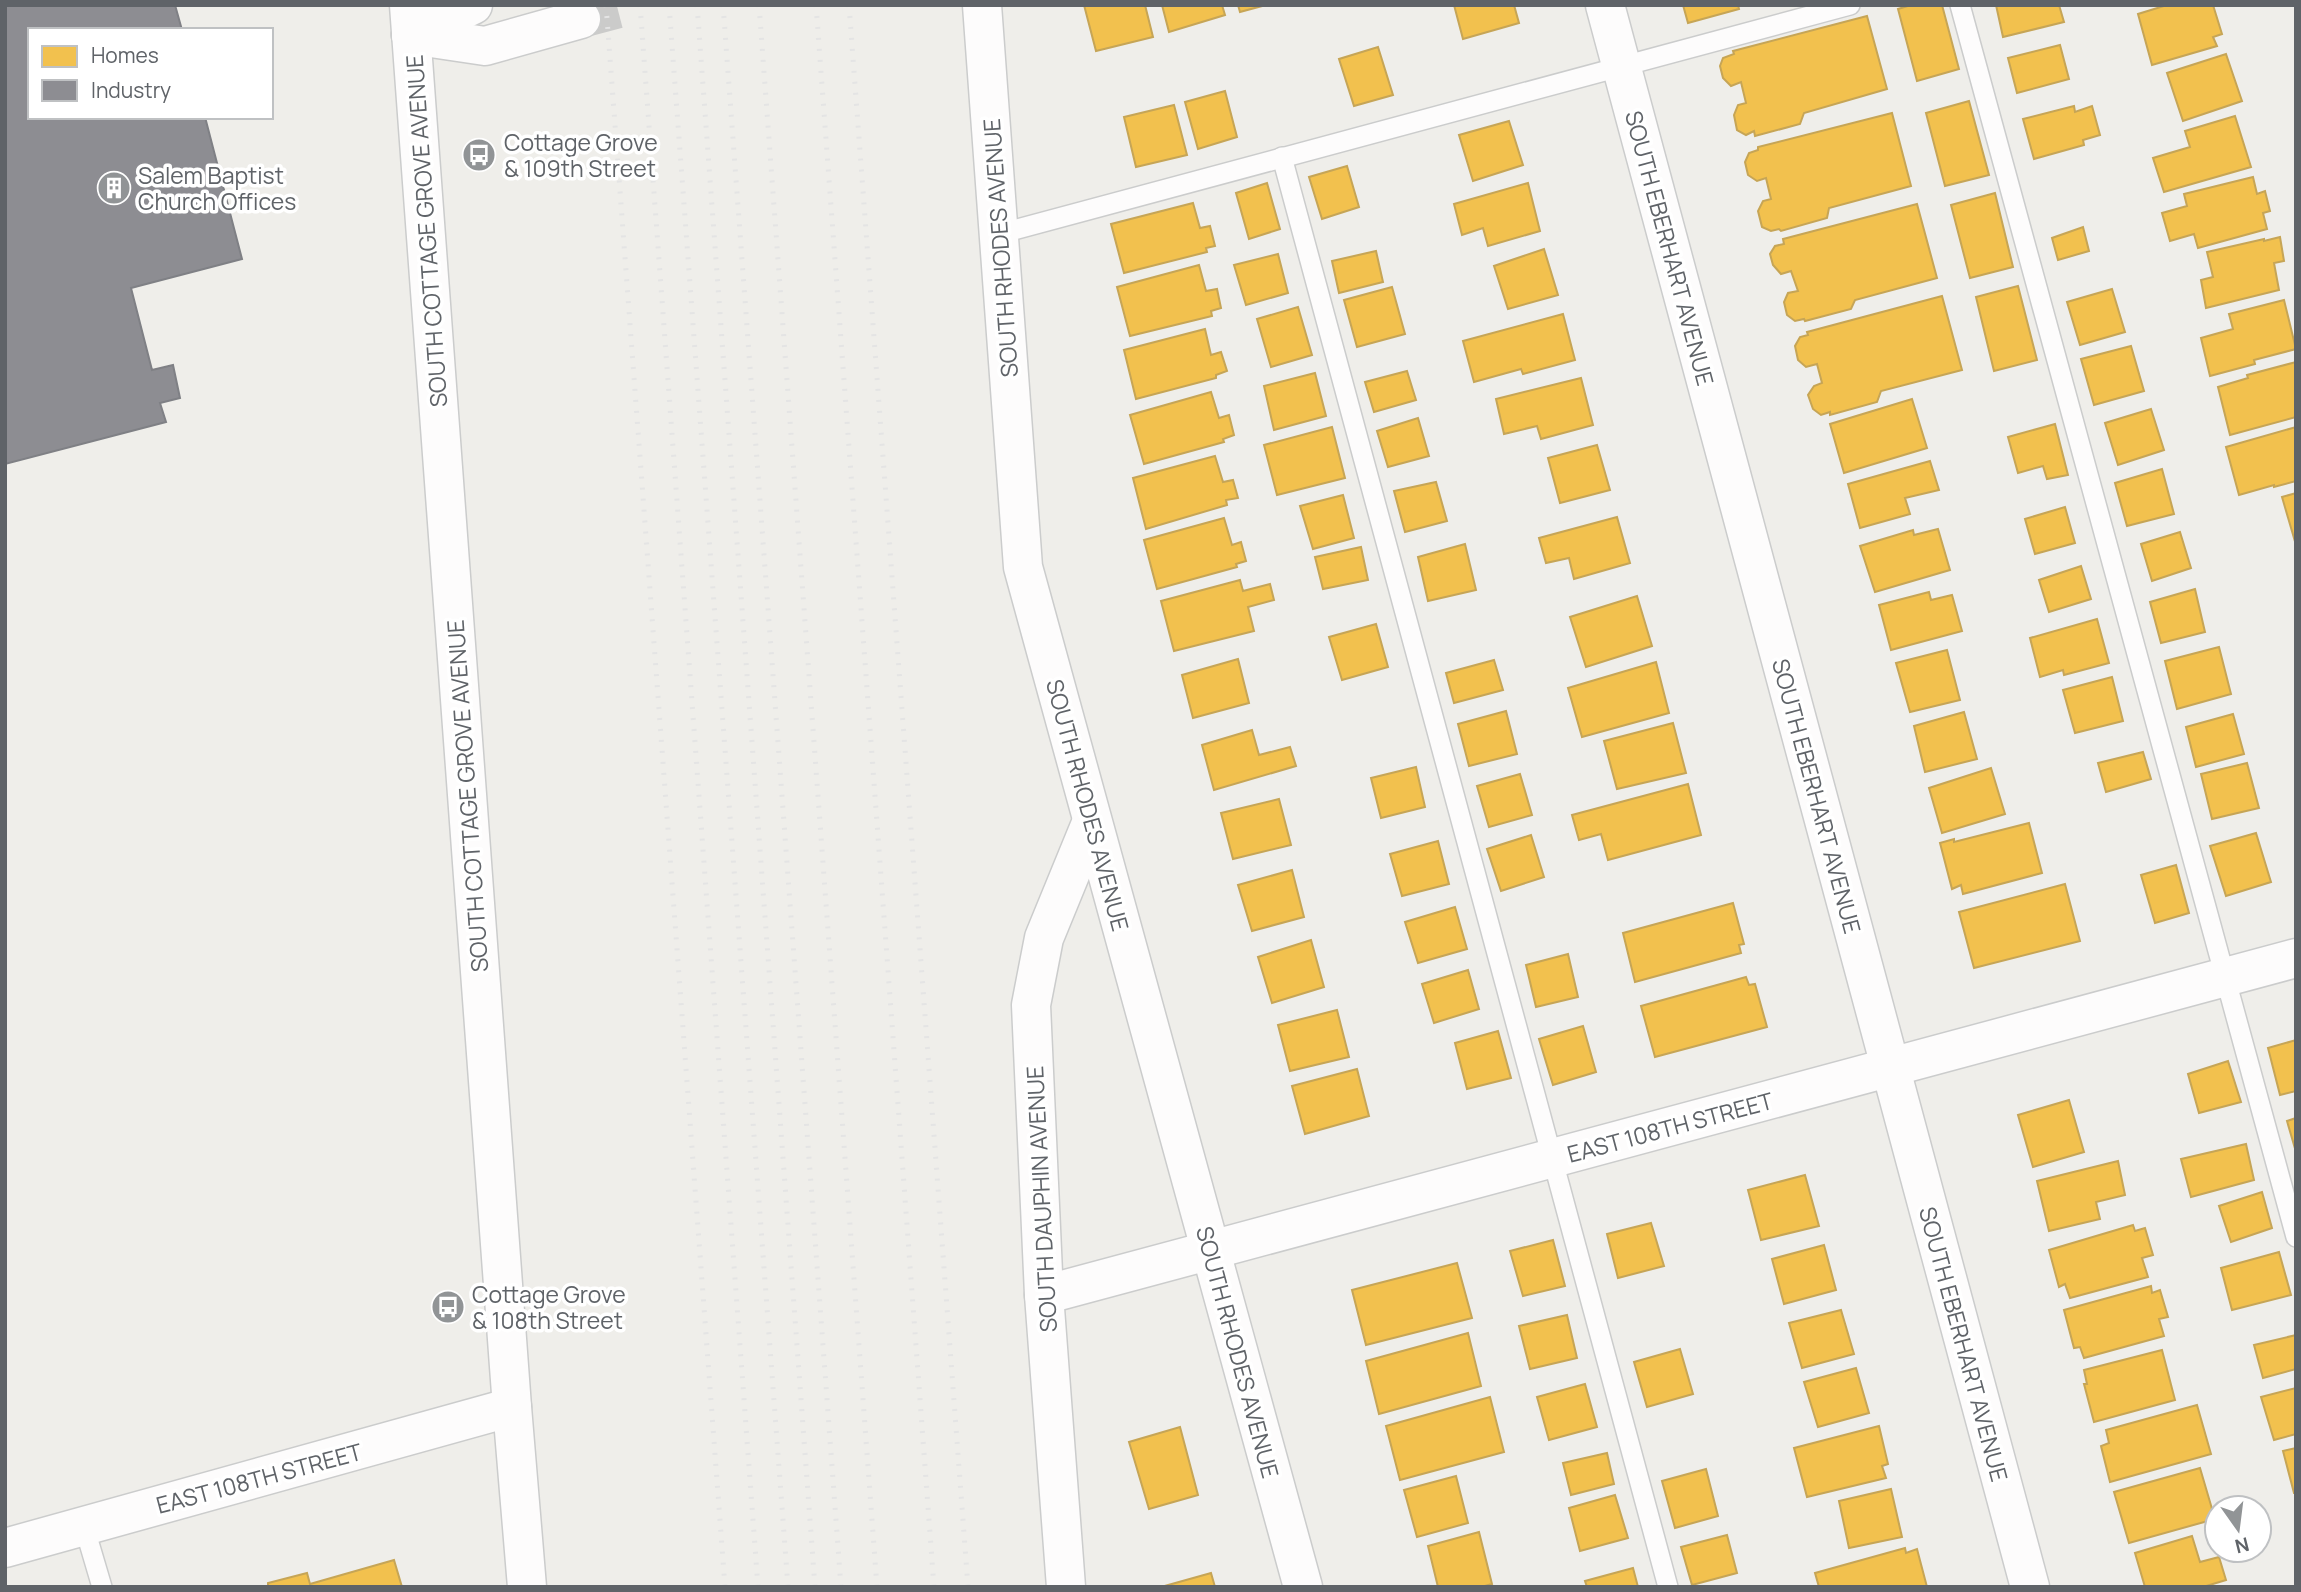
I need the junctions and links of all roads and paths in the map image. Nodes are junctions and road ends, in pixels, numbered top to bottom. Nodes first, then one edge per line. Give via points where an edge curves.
1 (473, 5) edge
2 (982, 5) edge
3 (1605, 5) edge
4 (1850, 5) edge
5 (1960, 5) edge
6 (581, 19) tunnel mouth
7 (410, 20) edge
8 (1622, 67) junction
9 (1282, 158) junction
10 (999, 234) junction
11 (1092, 821) junction
12 (2296, 958) edge
13 (2225, 977) junction
14 (1890, 1068) junction
15 (1554, 1158) junction
16 (2296, 1237) edge
17 (1210, 1250) junction
18 (1044, 1295) junction
19 (512, 1407) junction
20 (84, 1526) junction
21 (5, 1548) edge
22 (102, 1587) edge
23 (527, 1587) edge
24 (1066, 1587) edge
25 (1303, 1587) edge
26 (1668, 1587) edge
27 (2030, 1587) edge

1 - 7 street
2 - 10 street, SOUTH RHODES AVENUE
3 - 8 street, SOUTH EBERHART AVENUE
4 - 8 lane
5 - 13 lane
6 - 7 street via 485,46
7 - 19 street, SOUTH COTTAGE GROVE AVENUE
8 - 9 lane
8 - 14 street, SOUTH EBERHART AVENUE
9 - 10 lane
9 - 15 lane
10 - 11 street, SOUTH RHODES AVENUE via 1023,567
11 - 17 street, SOUTH RHODES AVENUE
11 - 18 street, SOUTH DAUPHIN AVENUE via 1044,938 1031,1005
12 - 13 street, EAST 108TH STREET
13 - 14 street, EAST 108TH STREET
13 - 16 lane
14 - 15 street, EAST 108TH STREET
14 - 27 street, SOUTH EBERHART AVENUE
15 - 17 street, EAST 108TH STREET
15 - 26 lane
17 - 18 street, EAST 108TH STREET
17 - 25 street, SOUTH RHODES AVENUE
18 - 24 street, SOUTH DAUPHIN AVENUE
19 - 20 street, EAST 108TH STREET
19 - 23 street, SOUTH COTTAGE GROVE AVENUE
20 - 21 street, EAST 108TH STREET
20 - 22 lane

